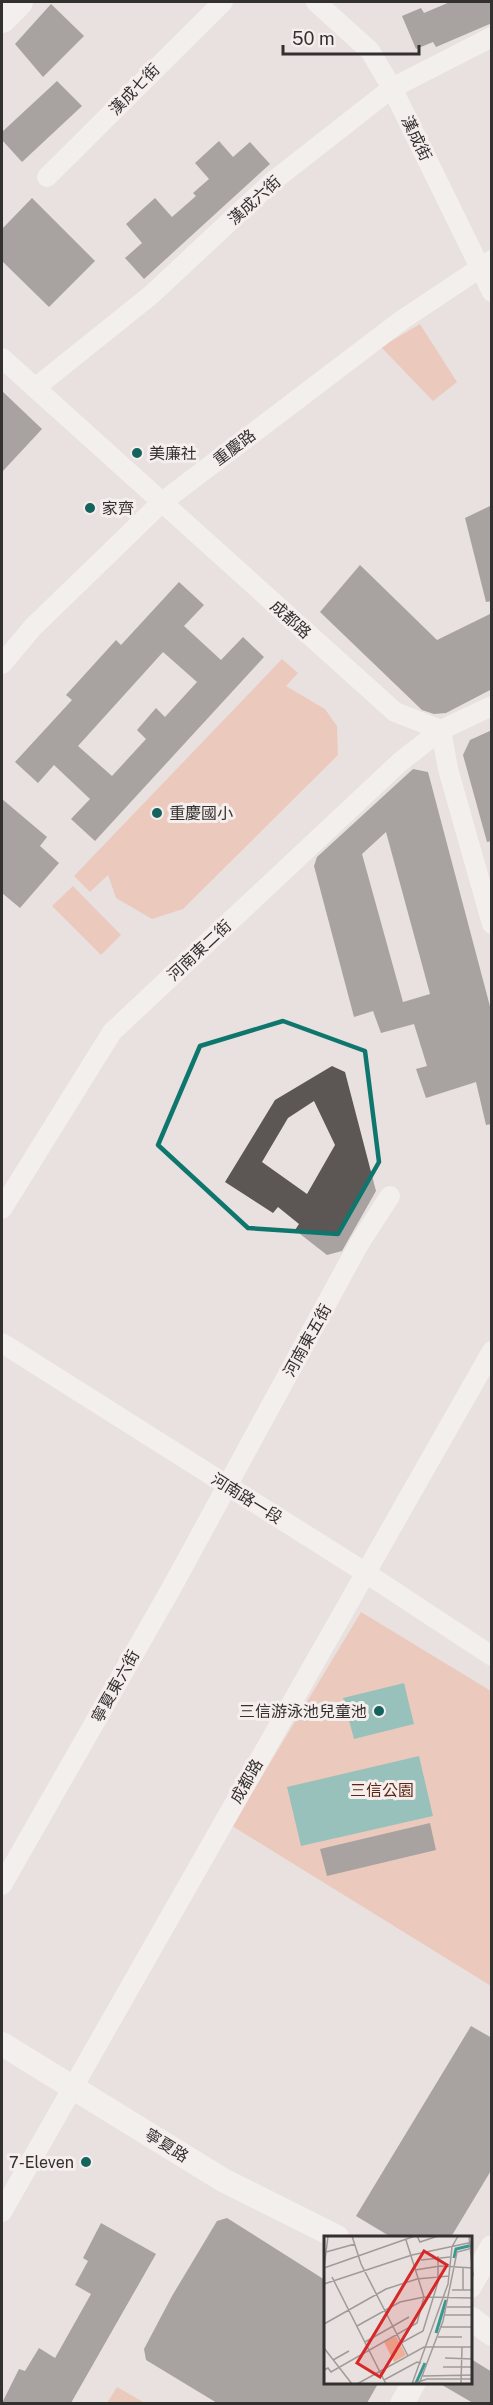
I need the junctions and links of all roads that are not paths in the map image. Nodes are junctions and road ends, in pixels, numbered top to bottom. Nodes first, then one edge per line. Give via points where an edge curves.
1 (19, 2) edge
2 (222, 2) edge
3 (316, 2) edge
4 (2, 19) edge
5 (492, 37) edge
6 (392, 88) junction
7 (47, 177) dead end
8 (486, 264) edge
9 (492, 292) edge
10 (2, 358) edge
11 (35, 387) junction
12 (161, 503) junction
13 (2, 664) edge
14 (492, 706) edge
15 (441, 730) junction
16 (492, 924) edge
17 (390, 1196) dead end
18 (2, 1209) edge
19 (2, 1343) edge
20 (492, 1351) edge
21 (227, 1485) junction
22 (366, 1573) junction
23 (492, 1656) edge
24 (2, 1885) edge
25 (2, 2043) edge
26 (72, 2086) junction
27 (2, 2212) edge
28 (335, 2236) edge
29 (492, 2247) edge
30 (472, 2284) edge
31 (472, 2319) edge
32 (492, 2334) edge
33 (413, 2384) edge
34 (402, 2403) edge

1 - 4 main road
2 - 7 street, 漢成七街
3 - 6 street, 漢成街 via 370,51
5 - 6 street, 漢成六街
6 - 8 street, 漢成街
6 - 11 street, 漢成六街 via 272,182 151,296
8 - 9 street, 漢成街
8 - 12 street, 重慶路 via 402,320
10 - 11 street, 成都路
11 - 12 street, 成都路
12 - 13 street, 重慶路 via 33,627
12 - 15 street, 成都路 via 395,712
14 - 15 street, 河南東二街
15 - 16 street via 448,769
15 - 18 street, 河南東二街 via 392,769 112,1032
17 - 21 street, 河南東五街 via 359,1244
19 - 21 street, 河南路一段
20 - 22 street, 成都路
21 - 22 street, 河南路一段
21 - 24 street, 寧夏東六街
22 - 23 street, 河南路一段
22 - 26 street, 成都路
25 - 26 street, 寧夏路
26 - 27 street, 成都路
26 - 28 street, 寧夏路 via 223,2180
29 - 30 street
31 - 32 street
33 - 34 street

